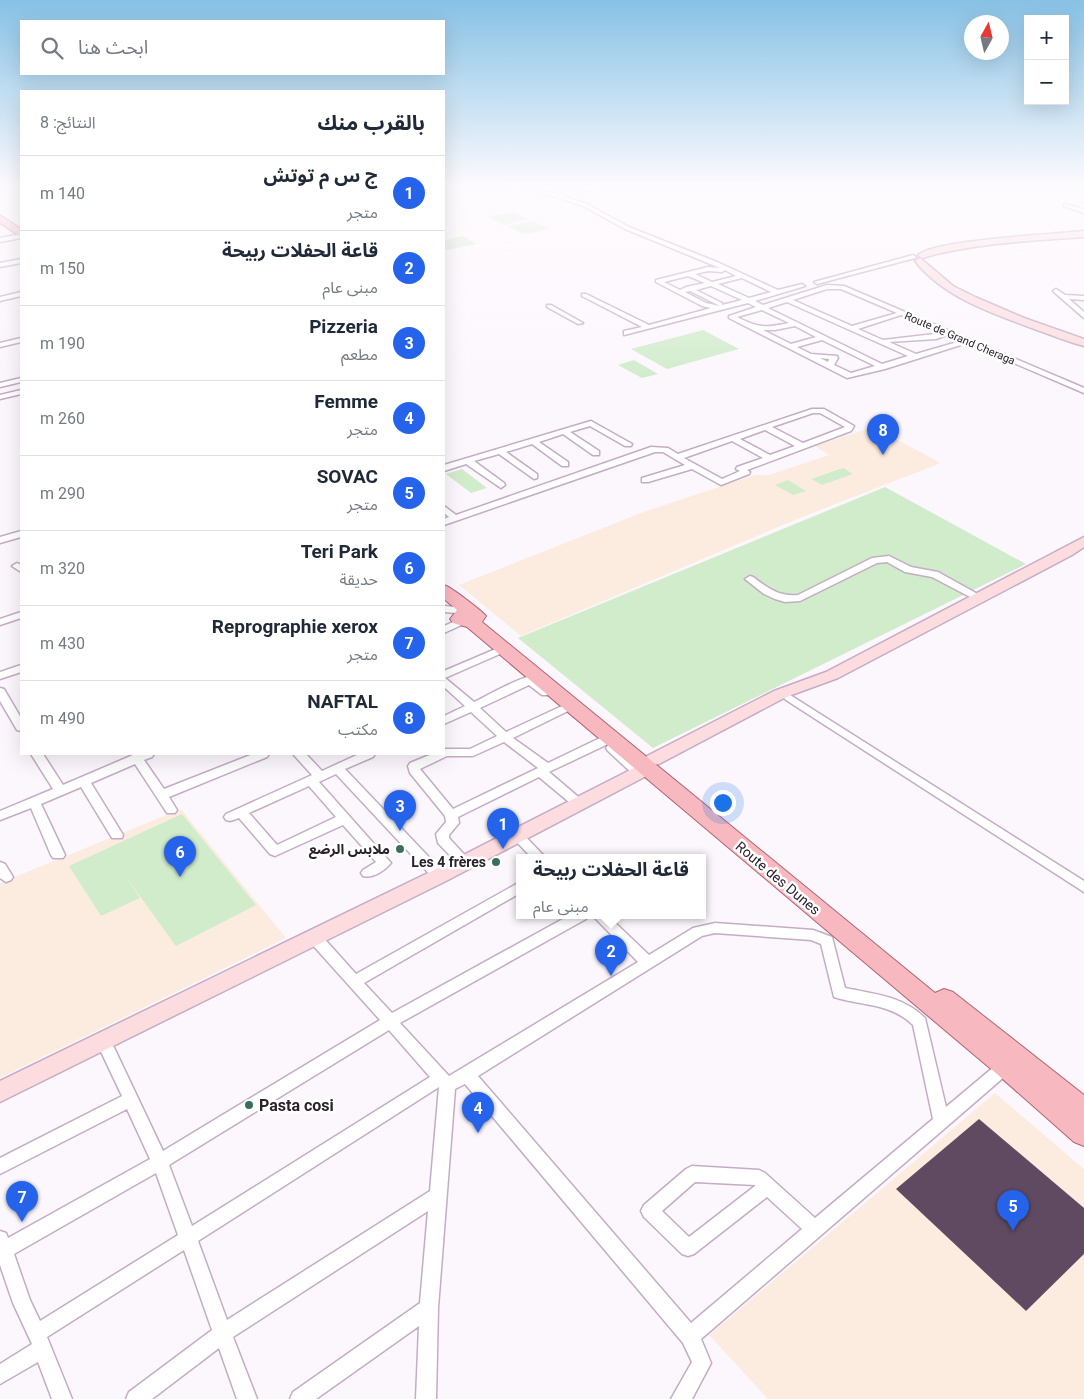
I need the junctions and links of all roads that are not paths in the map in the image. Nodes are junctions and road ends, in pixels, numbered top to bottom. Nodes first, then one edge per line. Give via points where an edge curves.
1 (684, 251) edge
2 (936, 251) edge
3 (922, 259) junction
4 (20, 261) edge
5 (0, 265) edge
6 (729, 270) junction
7 (701, 271) junction
8 (690, 274) junction
9 (679, 276) junction
10 (742, 276) junction
11 (669, 279) junction
12 (723, 282) junction
13 (712, 284) junction
14 (835, 286) junction
15 (701, 287) junction
16 (690, 290) junction
17 (1056, 291) dead end
18 (679, 292) junction
19 (778, 293) junction
20 (20, 294) edge
21 (584, 295) dead end
22 (1062, 297) junction
23 (0, 298) edge
24 (759, 298) junction
25 (1084, 298) edge
26 (786, 299) junction
27 (748, 300) junction
28 (735, 304) junction
29 (548, 306) dead end
30 (721, 307) junction
31 (762, 308) junction
32 (898, 315) junction
33 (1084, 316) edge
34 (580, 323) dead end
35 (796, 324) junction
36 (647, 327) junction
37 (753, 328) junction
38 (775, 328) junction
39 (852, 328) junction
40 (627, 333) dead end
41 (944, 336) junction
42 (823, 337) junction
43 (773, 338) junction
44 (1084, 339) edge
45 (20, 340) edge
46 (882, 342) junction
47 (965, 342) junction
48 (1084, 343) edge
49 (0, 345) edge
50 (789, 346) junction
51 (916, 357) junction
52 (882, 367) junction
53 (20, 380) edge
54 (0, 385) edge
55 (1084, 391) edge
56 (20, 392) edge
57 (1084, 396) edge
58 (0, 397) edge
59 (766, 427) junction
60 (563, 431) junction
61 (734, 439) junction
62 (533, 441) junction
63 (628, 444) dead end
64 (802, 446) junction
65 (500, 451) junction
66 (596, 453) dead end
67 (678, 457) junction
68 (770, 458) junction
69 (468, 461) junction
70 (565, 464) dead end
71 (692, 466) junction
72 (445, 468) edge
73 (534, 476) dead end
74 (645, 480) dead end
75 (501, 485) dead end
76 (445, 510) edge
77 (455, 518) junction
78 (445, 522) edge
79 (20, 534) edge
80 (0, 540) edge
81 (1084, 541) edge
82 (1084, 549) edge
83 (750, 579) dead end
84 (445, 591) edge
85 (978, 598) junction
86 (461, 613) edge
87 (20, 615) edge
88 (0, 622) edge
89 (445, 629) edge
90 (505, 648) junction
91 (20, 668) edge
92 (445, 675) edge
93 (0, 676) edge
94 (535, 679) junction
95 (445, 682) edge
96 (0, 691) edge
97 (790, 698) junction
98 (472, 706) junction
99 (566, 708) junction
100 (445, 720) edge
101 (20, 725) edge
102 (505, 736) junction
103 (604, 741) junction
104 (445, 752) edge
105 (38, 755) edge
106 (261, 755) edge
107 (301, 755) edge
108 (367, 755) edge
109 (438, 755) edge
110 (142, 756) edge
111 (650, 767) junction
112 (337, 768) junction
113 (544, 771) junction
114 (316, 778) junction
115 (84, 780) junction
116 (60, 790) junction
117 (161, 796) junction
118 (34, 802) junction
119 (579, 804) junction
120 (171, 810) dead end
121 (451, 815) junction
122 (0, 816) edge
123 (344, 818) junction
124 (117, 835) dead end
125 (517, 836) junction
126 (536, 854) edge
127 (58, 855) dead end
128 (465, 863) junction
129 (368, 873) dead end
130 (439, 876) junction
131 (1084, 887) edge
132 (516, 888) edge
133 (574, 919) edge
134 (604, 919) edge
135 (315, 938) junction
136 (647, 962) junction
137 (355, 981) junction
138 (392, 1021) junction
139 (104, 1042) junction
140 (1006, 1066) junction
141 (467, 1075) junction
142 (444, 1082) junction
143 (0, 1092) edge
144 (131, 1099) junction
145 (1084, 1111) edge
146 (941, 1121) junction
147 (1084, 1134) edge
148 (160, 1162) junction
149 (0, 1166) edge
150 (768, 1186) junction
151 (438, 1195) junction
152 (814, 1230) junction
153 (189, 1238) junction
154 (2, 1245) edge
155 (429, 1308) junction
156 (223, 1333) junction
157 (690, 1336) junction
158 (39, 1341) junction
159 (0, 1375) edge
160 (62, 1399) edge
161 (136, 1399) edge
162 (246, 1399) edge
163 (300, 1399) edge
164 (426, 1399) edge
165 (681, 1399) edge

1 - 6 street
2 - 3 street
3 - 19 street via 894,261
3 - 44 street via 972,295
3 - 48 street via 941,281 965,296
4 - 5 street
6 - 7 street
6 - 10 street
7 - 8 street
7 - 12 street
8 - 9 street
8 - 13 street
9 - 11 street
9 - 15 street
10 - 12 street
10 - 19 street
11 - 16 street
11 - 18 street via 658,281
12 - 13 street
12 - 24 street
13 - 15 street
13 - 27 street
14 - 26 street
14 - 32 street
14 - 47 street, Route de Grand Cheraga
15 - 16 street
15 - 28 street
16 - 18 street
16 - 30 street
17 - 22 street
18 - 30 street via 704,305
19 - 24 street
20 - 23 street
21 - 36 street
22 - 25 street
22 - 33 street
24 - 27 street
26 - 31 street
26 - 39 street
27 - 28 street
27 - 31 street
28 - 30 street
29 - 34 street
30 - 36 street
31 - 35 street
31 - 37 street via 731,317
32 - 39 street
32 - 41 street
35 - 38 street
35 - 42 street
36 - 40 street
37 - 38 street
37 - 43 street
38 - 43 street
39 - 46 street
41 - 46 street via 894,338
41 - 47 street
42 - 50 street
42 - 52 street
43 - 50 street
45 - 49 street
46 - 51 street
47 - 51 street
47 - 55 street, Route de Grand Cheraga
47 - 57 street
50 - 52 street via 807,356 832,357 834,360 830,367 852,376
51 - 52 street
53 - 54 street
56 - 58 street
59 - 61 street
59 - 64 street
59 - 64 street via 816,410 850,426
60 - 62 street
60 - 63 street via 591,423
60 - 66 street
61 - 67 street
61 - 68 street
62 - 65 street
62 - 70 street
64 - 68 street
65 - 69 street
65 - 73 street
67 - 71 street
67 - 77 street via 661,449 647,451
68 - 71 street via 721,482
69 - 72 street
69 - 75 street
71 - 74 street
76 - 77 street
77 - 78 street
79 - 80 street
81 - 85 street
82 - 97 street via 835,682
83 - 85 street via 775,597 784,600 800,598 875,560 889,559 908,570 935,574
84 - 86 main road, Route des Dunes
85 - 111 street via 832,675 780,694
86 - 89 street
86 - 90 main road, Route des Dunes
86 - 111 main road, Route des Dunes
87 - 88 street
90 - 92 street
90 - 94 main road, Route des Dunes
91 - 93 street
94 - 98 street
94 - 99 street
94 - 111 main road, Route des Dunes
95 - 98 street
96 - 101 street
97 - 111 street via 672,759
97 - 131 street
98 - 100 street
98 - 102 street
99 - 102 street
99 - 103 street
102 - 104 street via 468,753 455,750
102 - 113 street
103 - 111 street
103 - 113 street
105 - 116 street
106 - 117 street
107 - 114 street
108 - 112 street
109 - 121 street via 417,763 414,770
110 - 115 street
110 - 117 street
111 - 119 street
111 - 140 main road, Route des Dunes
111 - 145 main road, Route des Dunes
112 - 114 street
112 - 130 street
113 - 119 street
113 - 121 street
114 - 123 street
114 - 123 street via 235,815 275,851
115 - 116 street
115 - 124 street
116 - 118 street
117 - 120 street
118 - 122 street
118 - 127 street
119 - 125 street
121 - 128 street via 453,823 442,834
123 - 129 street via 384,864
125 - 126 street
125 - 128 street
128 - 130 street
130 - 135 street
132 - 137 street
133 - 138 street
134 - 136 street
135 - 137 street
135 - 139 street
136 - 141 street
136 - 146 street via 698,932 715,928 820,937 827,941 839,993 898,1005 912,1012 920,1022
137 - 138 street
138 - 142 street
138 - 148 street
139 - 143 street
139 - 144 street
140 - 146 street
140 - 147 main road, Route des Dunes
141 - 142 street
141 - 157 street
142 - 151 street
142 - 153 street
144 - 148 street
144 - 149 street
146 - 152 street
148 - 153 street
148 - 154 street
150 - 150 street via 758,1178 692,1174 650,1211 688,1248
150 - 152 street
151 - 155 street
151 - 156 street
152 - 157 street
153 - 156 street
153 - 158 street
154 - 158 street
155 - 163 street
155 - 164 street
156 - 161 street
156 - 162 street
157 - 165 street via 702,1362
158 - 159 street
158 - 160 street

